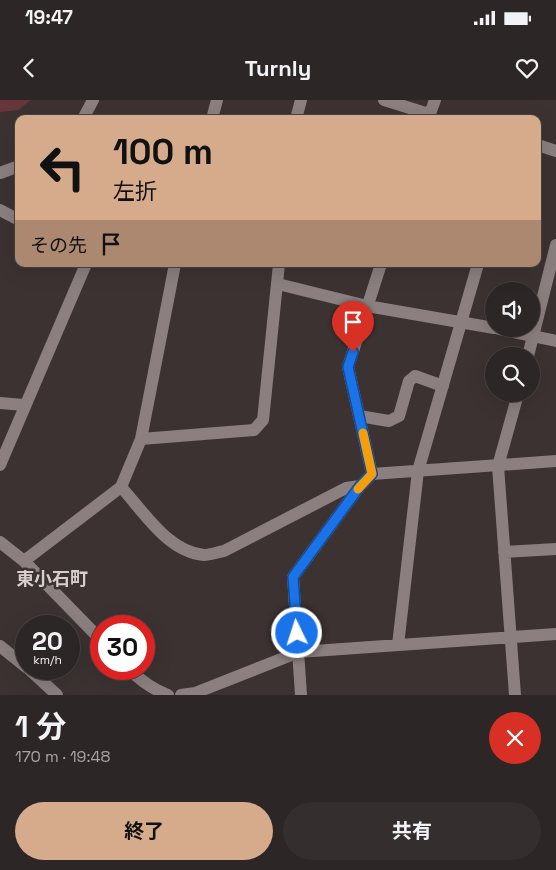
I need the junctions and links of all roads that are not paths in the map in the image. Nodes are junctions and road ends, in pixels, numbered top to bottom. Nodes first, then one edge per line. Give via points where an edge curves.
1 (93, 100) edge
2 (217, 100) edge
3 (301, 100) edge
4 (384, 100) edge
5 (434, 100) edge
6 (85, 115) edge
7 (213, 115) edge
8 (297, 115) edge
9 (426, 115) edge
10 (429, 115) edge
11 (541, 146) edge
12 (556, 151) edge
13 (15, 167) edge
14 (0, 173) edge
15 (0, 210) edge
16 (15, 218) edge
17 (556, 245) edge
18 (85, 267) edge
19 (174, 267) edge
20 (279, 267) edge
21 (380, 267) edge
22 (477, 267) edge
23 (278, 284) junction
24 (367, 306) junction
25 (540, 311) edge
26 (461, 321) junction
27 (485, 326) edge
28 (538, 337) edge
29 (556, 342) edge
30 (443, 386) junction
31 (516, 402) edge
32 (0, 403) edge
33 (24, 406) junction
34 (359, 416) junction
35 (141, 439) junction
36 (556, 462) edge
37 (0, 465) edge
38 (498, 466) junction
39 (418, 472) junction
40 (372, 474) junction
41 (360, 486) junction
42 (121, 487) junction
43 (0, 542) edge
44 (556, 549) edge
45 (504, 552) junction
46 (24, 561) junction
47 (90, 629) edge
48 (556, 634) edge
49 (510, 638) junction
50 (398, 645) junction
51 (0, 646) edge
52 (299, 652) junction
53 (15, 658) edge
54 (41, 680) edge
55 (140, 680) edge
56 (57, 695) edge
57 (168, 695) edge
58 (181, 695) edge
59 (301, 695) edge
60 (515, 695) edge

1 - 6 street
2 - 7 street
3 - 8 street
4 - 9 street
5 - 10 street
11 - 12 street
13 - 14 street
15 - 16 street
17 - 25 street
18 - 33 street
19 - 35 street
20 - 23 street
21 - 24 street
22 - 26 street
23 - 24 street
23 - 35 street via 263,420 254,430
24 - 26 street
24 - 34 street via 348,367
26 - 27 street
26 - 30 street
28 - 29 street
30 - 34 street via 415,376 409,381 399,416 389,421
30 - 39 street
31 - 38 street
32 - 33 street
33 - 37 street
34 - 40 street
35 - 42 street
36 - 38 street
38 - 39 street
38 - 45 street
39 - 40 street
39 - 50 street
40 - 41 street
41 - 42 street via 346,488 224,551 205,555 170,541
41 - 52 street via 293,577
42 - 46 street
43 - 46 street
44 - 45 street
45 - 49 street
46 - 47 street
48 - 49 street
49 - 50 street
49 - 60 street
50 - 52 street
51 - 53 street
52 - 58 street via 195,693
52 - 59 street
54 - 56 street
55 - 57 street

